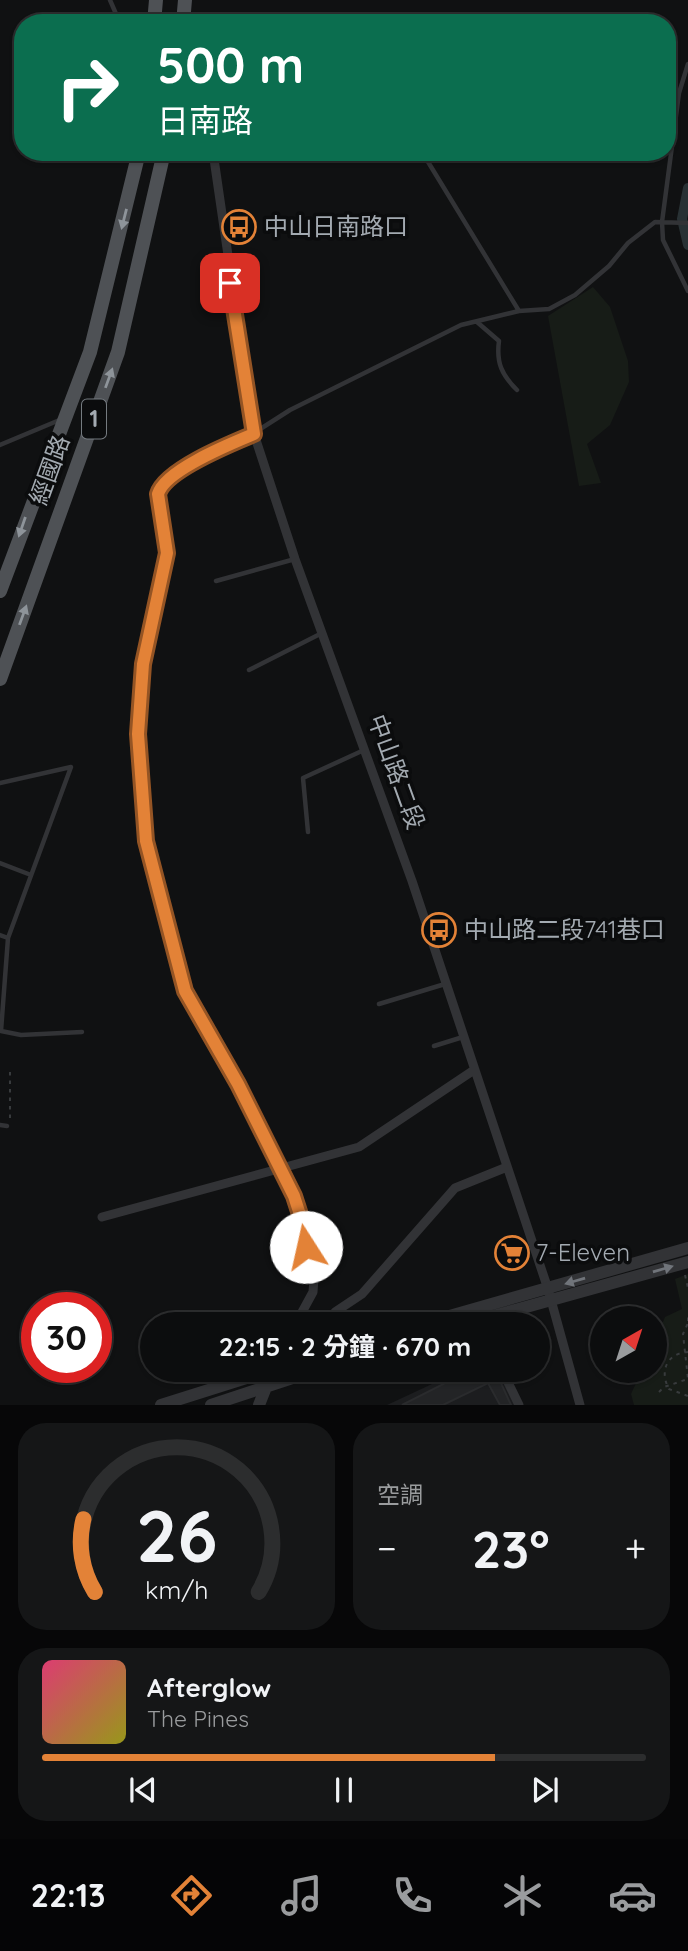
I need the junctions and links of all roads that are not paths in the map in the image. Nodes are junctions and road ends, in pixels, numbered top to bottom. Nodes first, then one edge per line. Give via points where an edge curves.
1 (688, 64) edge
2 (676, 116) edge
3 (137, 161) edge
4 (162, 161) edge
5 (214, 161) edge
6 (427, 161) edge
7 (670, 161) edge
8 (662, 222) junction
9 (688, 223) edge
10 (688, 291) edge
11 (519, 312) junction
12 (476, 321) junction
13 (517, 390) dead end
14 (63, 419) junction
15 (254, 434) junction
16 (0, 445) edge
17 (295, 559) junction
18 (216, 580) dead end
19 (0, 591) edge
20 (322, 633) junction
21 (249, 670) dead end
22 (0, 679) edge
23 (364, 750) junction
24 (0, 783) edge
25 (308, 832) dead end
26 (0, 863) edge
27 (31, 875) junction
28 (0, 935) edge
29 (8, 938) junction
30 (446, 984) junction
31 (379, 1004) dead end
32 (82, 1032) dead end
33 (463, 1037) junction
34 (433, 1045) dead end
35 (474, 1070) junction
36 (0, 1125) edge
37 (7, 1126) road end
38 (507, 1167) junction
39 (278, 1168) junction
40 (102, 1217) dead end
41 (688, 1248) edge
42 (688, 1262) edge
43 (549, 1295) junction
44 (302, 1312) edge
45 (335, 1312) edge
46 (475, 1312) edge
47 (506, 1312) edge
48 (235, 1382) edge
49 (268, 1382) edge
50 (282, 1382) edge
51 (508, 1382) edge
52 (267, 1387) junction
53 (161, 1405) edge
54 (211, 1405) edge
55 (259, 1405) edge
56 (519, 1405) edge
57 (580, 1405) edge

1 - 2 lane
3 -> 14 main road, 經國路 / 1 via 90,352
22 -> 4 main road, 經國路 / 1 via 118,352
5 - 15 street, 中山路二段
6 - 11 lane
7 - 8 lane
8 - 9 lane
8 - 10 lane via 663,240
8 - 11 lane via 655,222 628,243 609,267 575,295 549,309
11 - 12 lane
12 - 13 lane via 499,341 496,359
12 - 15 lane via 290,410
14 - 16 lane
14 -> 19 main road, 經國路 / 1
15 - 17 street, 中山路二段
15 - 39 street via 203,457 160,486 167,553 143,664 138,734 146,841 181,980
17 - 18 lane
17 - 20 street, 中山路二段
20 - 21 lane
20 - 23 street, 中山路二段
23 - 25 lane via 303,778
23 - 30 street, 中山路二段
24 - 27 lane via 71,767
26 - 27 lane
27 - 29 lane
28 - 29 lane
29 - 32 lane via 1,1031 21,1035
30 - 31 lane
30 - 33 street, 中山路二段
33 - 34 lane
33 - 35 street, 中山路二段
35 - 38 street, 中山路二段
35 - 39 street via 359,1147
36 - 37 lane
38 - 43 street, 中山路二段
38 - 45 street via 455,1188 362,1294
39 - 40 street
39 - 44 street via 294,1196 314,1279
41 -> 43 street
43 -> 42 street
43 - 46 street
43 - 47 street
43 - 57 street, 中山路二段
48 - 53 street
49 - 52 street
50 - 52 street
51 - 56 street
52 - 54 street
52 - 55 street

